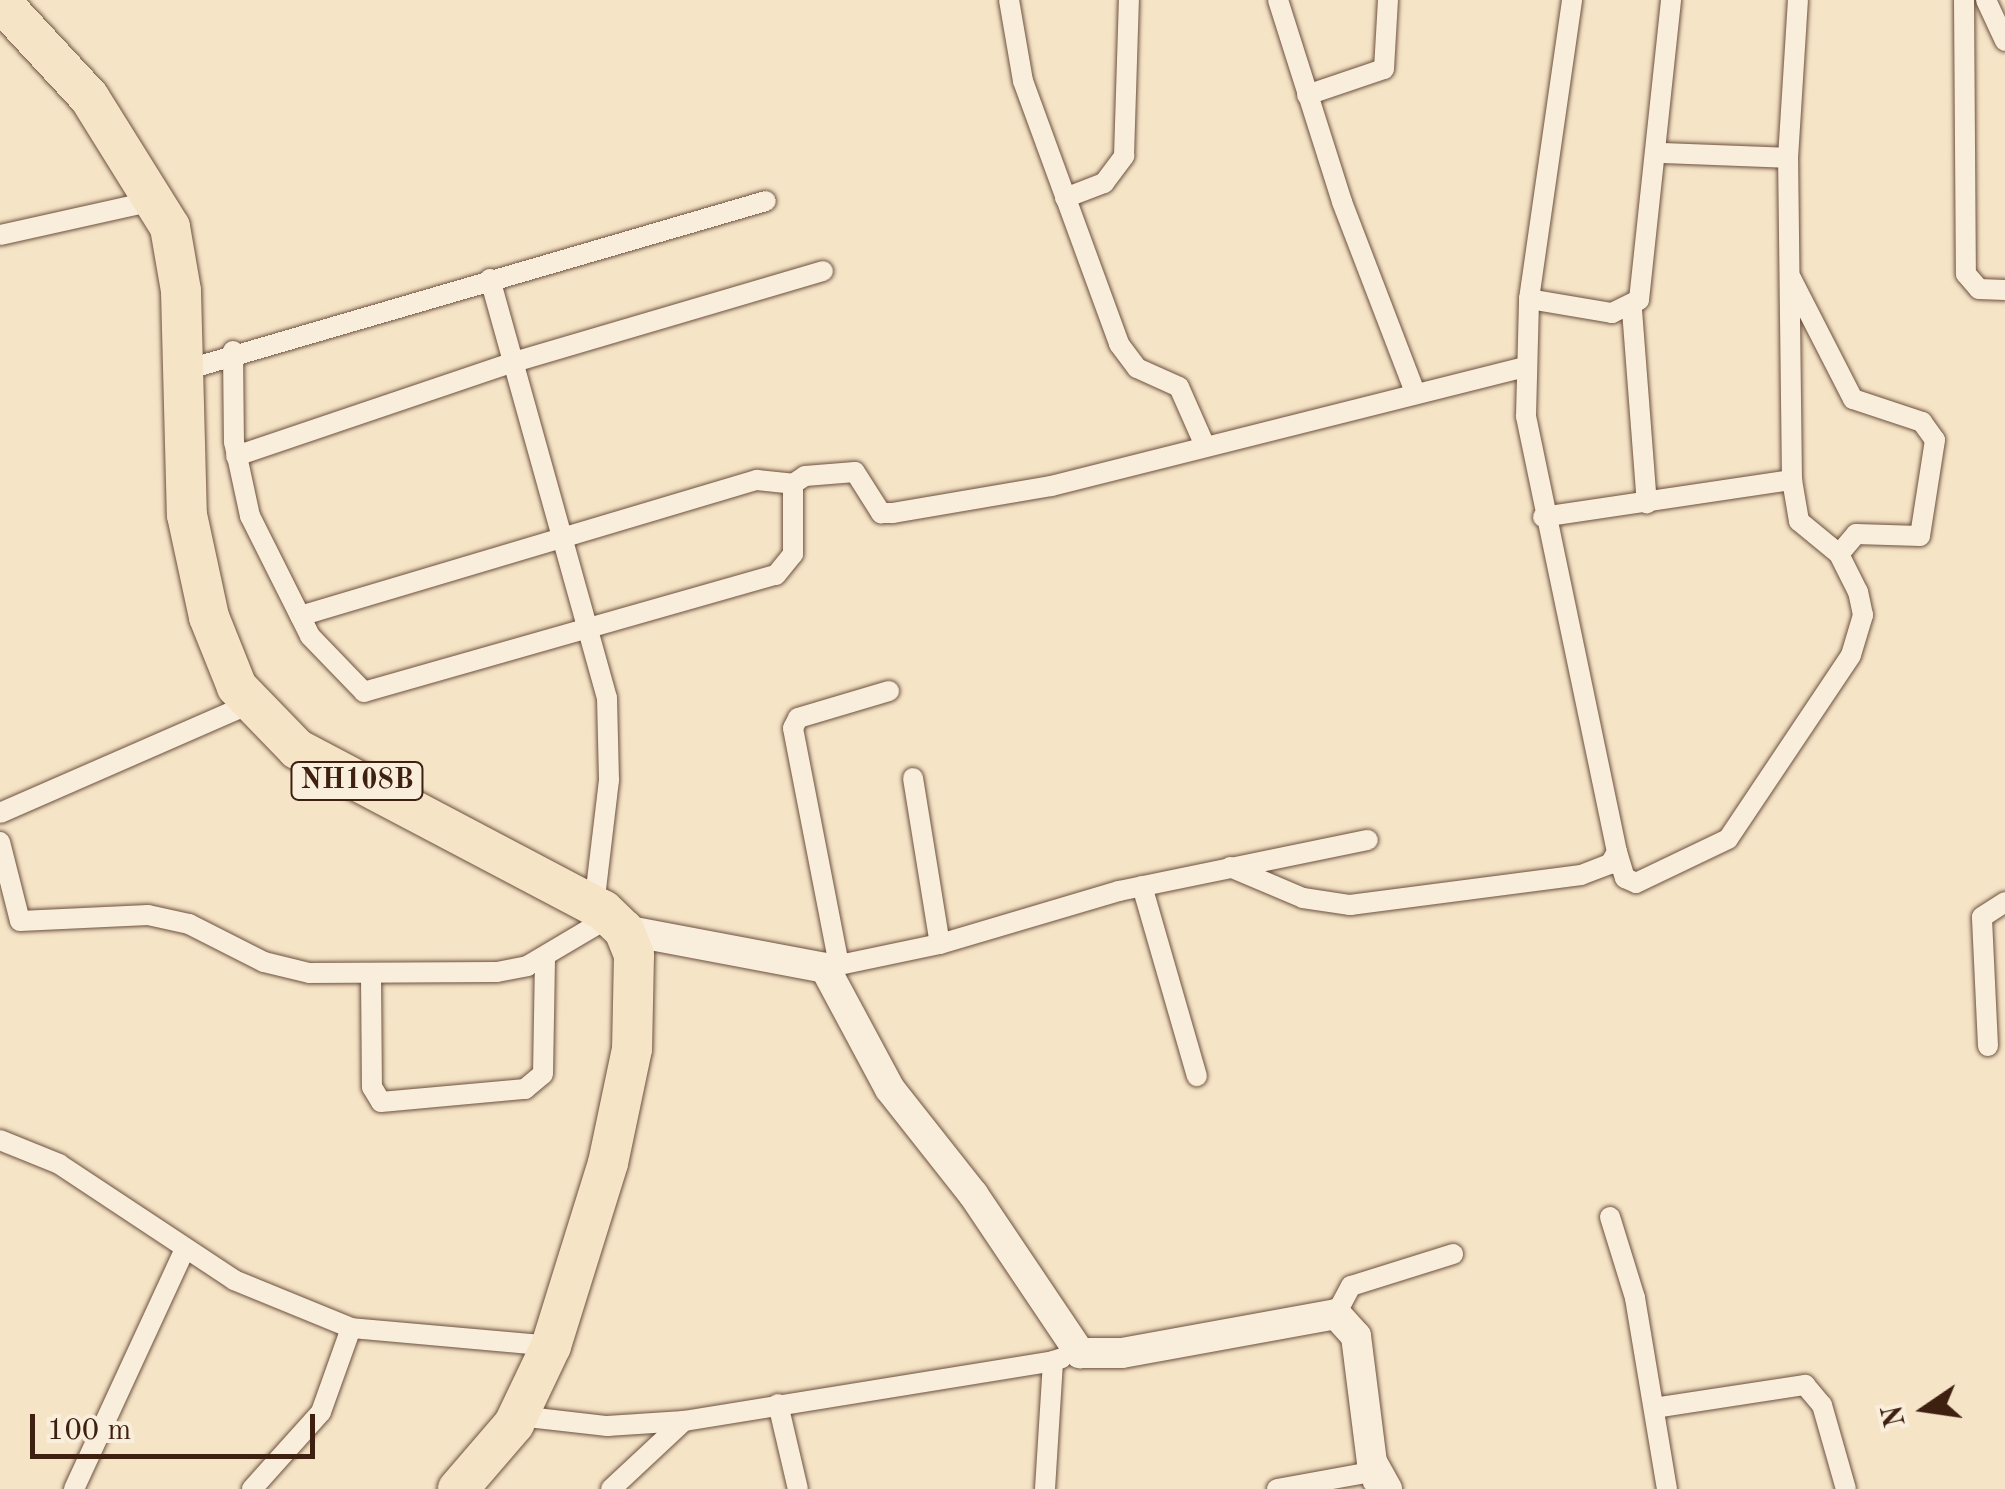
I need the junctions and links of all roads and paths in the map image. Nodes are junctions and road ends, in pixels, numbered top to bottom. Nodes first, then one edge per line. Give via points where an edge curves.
1 (1008, 0) edge
2 (1128, 0) edge
3 (1278, 0) edge
4 (1388, 0) edge
5 (1572, 0) edge
6 (1671, 0) edge
7 (1798, 0) edge
8 (1964, 0) edge
9 (1986, 0) edge
10 (7, 1) edge
11 (2005, 41) edge
12 (1308, 96) junction
13 (1660, 153) junction
14 (1788, 158) junction
15 (1065, 198) junction
16 (158, 200) junction
17 (766, 201) dead end
18 (0, 235) edge
19 (823, 271) dead end
20 (1788, 272) junction
21 (490, 279) junction
22 (2005, 290) edge
23 (1529, 299) junction
24 (1632, 310) junction
25 (233, 352) junction
26 (514, 362) junction
27 (1524, 367) junction
28 (182, 371) junction
29 (1416, 392) junction
30 (1205, 446) junction
31 (236, 456) junction
32 (1792, 480) junction
33 (793, 484) junction
34 (1647, 503) junction
35 (1543, 516) junction
36 (564, 534) junction
37 (1839, 554) junction
38 (300, 616) junction
39 (591, 630) junction
40 (888, 691) dead end
41 (249, 704) junction
42 (912, 778) dead end
43 (0, 813) edge
44 (1368, 840) dead end
45 (0, 842) edge
46 (1616, 852) junction
47 (1230, 867) junction
48 (1142, 886) junction
49 (2005, 902) edge
50 (609, 917) junction
51 (940, 944) junction
52 (544, 957) junction
53 (832, 966) junction
54 (371, 977) junction
55 (1988, 1046) dead end
56 (1197, 1076) dead end
57 (0, 1140) edge
58 (1610, 1217) dead end
59 (184, 1249) junction
60 (1453, 1254) dead end
61 (1336, 1314) junction
62 (351, 1328) junction
63 (551, 1346) junction
64 (1067, 1357) junction
65 (778, 1404) junction
66 (1654, 1408) junction
67 (519, 1416) junction
68 (684, 1421) junction
69 (1378, 1483) edge
70 (74, 1489) edge
71 (252, 1489) edge
72 (458, 1489) edge
73 (611, 1489) edge
74 (798, 1489) edge
75 (1045, 1489) edge
76 (1277, 1489) edge
77 (1667, 1489) edge
78 (1846, 1489) edge

1 - 15 street via 1024,81
2 - 15 street via 1124,156 1104,183
3 - 12 street
4 - 12 street via 1384,69
5 - 23 street
6 - 13 street
7 - 14 street
8 - 22 street via 1966,274 1980,288
9 - 11 street
10 - 16 highway, NH108B via 79,85
12 - 29 street
13 - 14 street
13 - 24 street
14 - 20 street
15 - 30 street via 1118,344 1138,368 1180,387
16 - 18 street
16 - 28 highway, NH108B via 178,256
17 - 21 street
19 - 26 street
20 - 32 street
20 - 37 street via 1853,399 1922,422 1935,440 1920,536 1856,534
21 - 25 street
21 - 26 street
23 - 24 street
23 - 27 street
24 - 34 street
25 - 28 street
25 - 31 street
26 - 31 street
26 - 36 street
27 - 29 street
27 - 35 street via 1529,454
28 - 41 highway, NH108B via 195,566 222,656
29 - 30 street
30 - 33 street via 1015,494 893,513 880,513 854,472
31 - 38 street via 250,516
32 - 34 street
32 - 37 street via 1799,521
33 - 36 street via 757,480
33 - 39 street via 793,554 776,575
34 - 35 street
35 - 46 street
36 - 38 street
36 - 39 street
37 - 46 street via 1858,592 1861,634 1749,814 1728,839 1656,880 1630,882
38 - 39 street via 334,668 364,692
39 - 50 street via 610,734
40 - 53 street via 798,718 794,728
41 - 43 street
41 - 50 highway, NH108B via 298,749
42 - 51 street
44 - 47 street
45 - 54 street via 20,922 148,916 189,924 264,962
46 - 47 street via 1610,864 1581,874 1350,905 1303,898
47 - 48 street
48 - 51 street
48 - 56 street
49 - 55 street via 1982,918
50 - 52 street
50 - 53 street
50 - 63 highway via 638,1016 608,1163
51 - 53 street
52 - 54 street via 497,972
52 - 54 street via 543,1074 526,1089 381,1102 372,1087
53 - 64 street via 890,1089 974,1194
57 - 59 street via 59,1164
58 - 66 street via 1636,1298
59 - 62 street via 234,1280
59 - 70 street
60 - 61 street via 1350,1286
61 - 64 street
61 - 69 street via 1356,1336
62 - 63 street
62 - 71 street via 321,1412
63 - 67 highway
64 - 65 street
64 - 75 street
65 - 68 street
65 - 74 street
66 - 77 street
66 - 78 street via 1805,1385 1822,1405
67 - 68 street via 606,1426
67 - 72 highway
68 - 73 street
69 - 76 street

